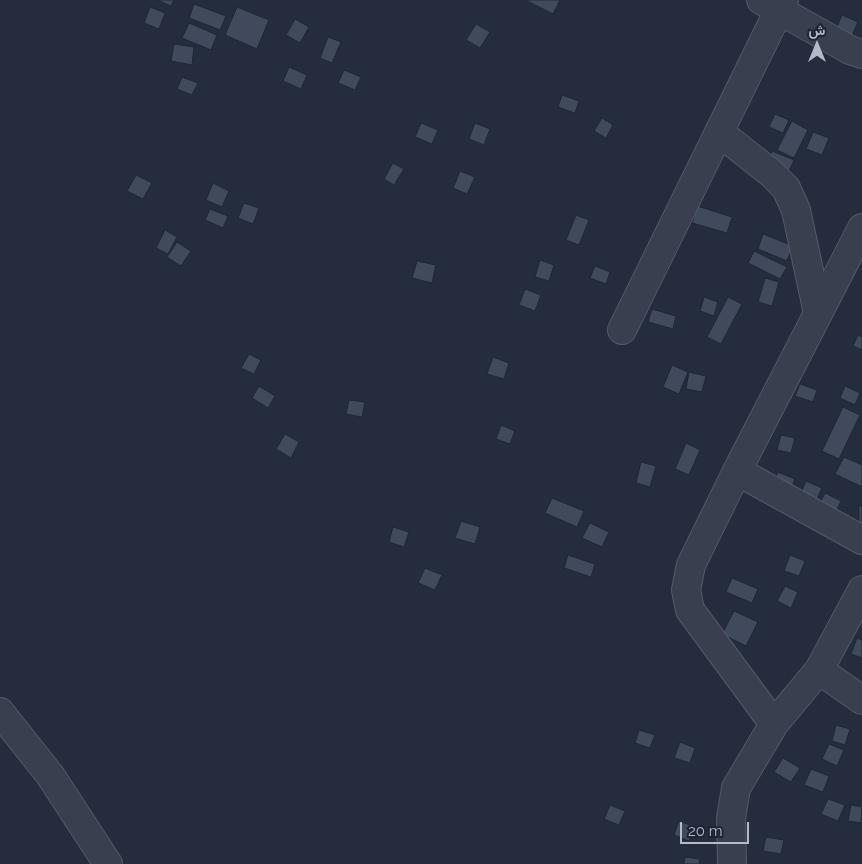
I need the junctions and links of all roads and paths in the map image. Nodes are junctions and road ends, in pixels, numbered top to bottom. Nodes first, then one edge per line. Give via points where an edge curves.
1 (775, 3) edge
2 (862, 54) edge
3 (719, 132) junction
4 (862, 228) edge
5 (818, 313) junction
6 (622, 330) dead end
7 (736, 471) junction
8 (862, 540) edge
9 (862, 590) edge
10 (819, 670) junction
11 (862, 700) edge
12 (0, 712) edge
13 (774, 724) junction
14 (108, 864) edge
15 (732, 864) edge

1 - 2 street via 850,50
1 - 3 street
3 - 5 street via 786,188 796,210
3 - 6 street
4 - 5 street
5 - 7 street
7 - 8 street
7 - 13 street via 691,565 686,590 690,610
9 - 10 street
10 - 11 street
10 - 13 street
12 - 14 street via 50,775
13 - 15 street via 736,788 731,818

